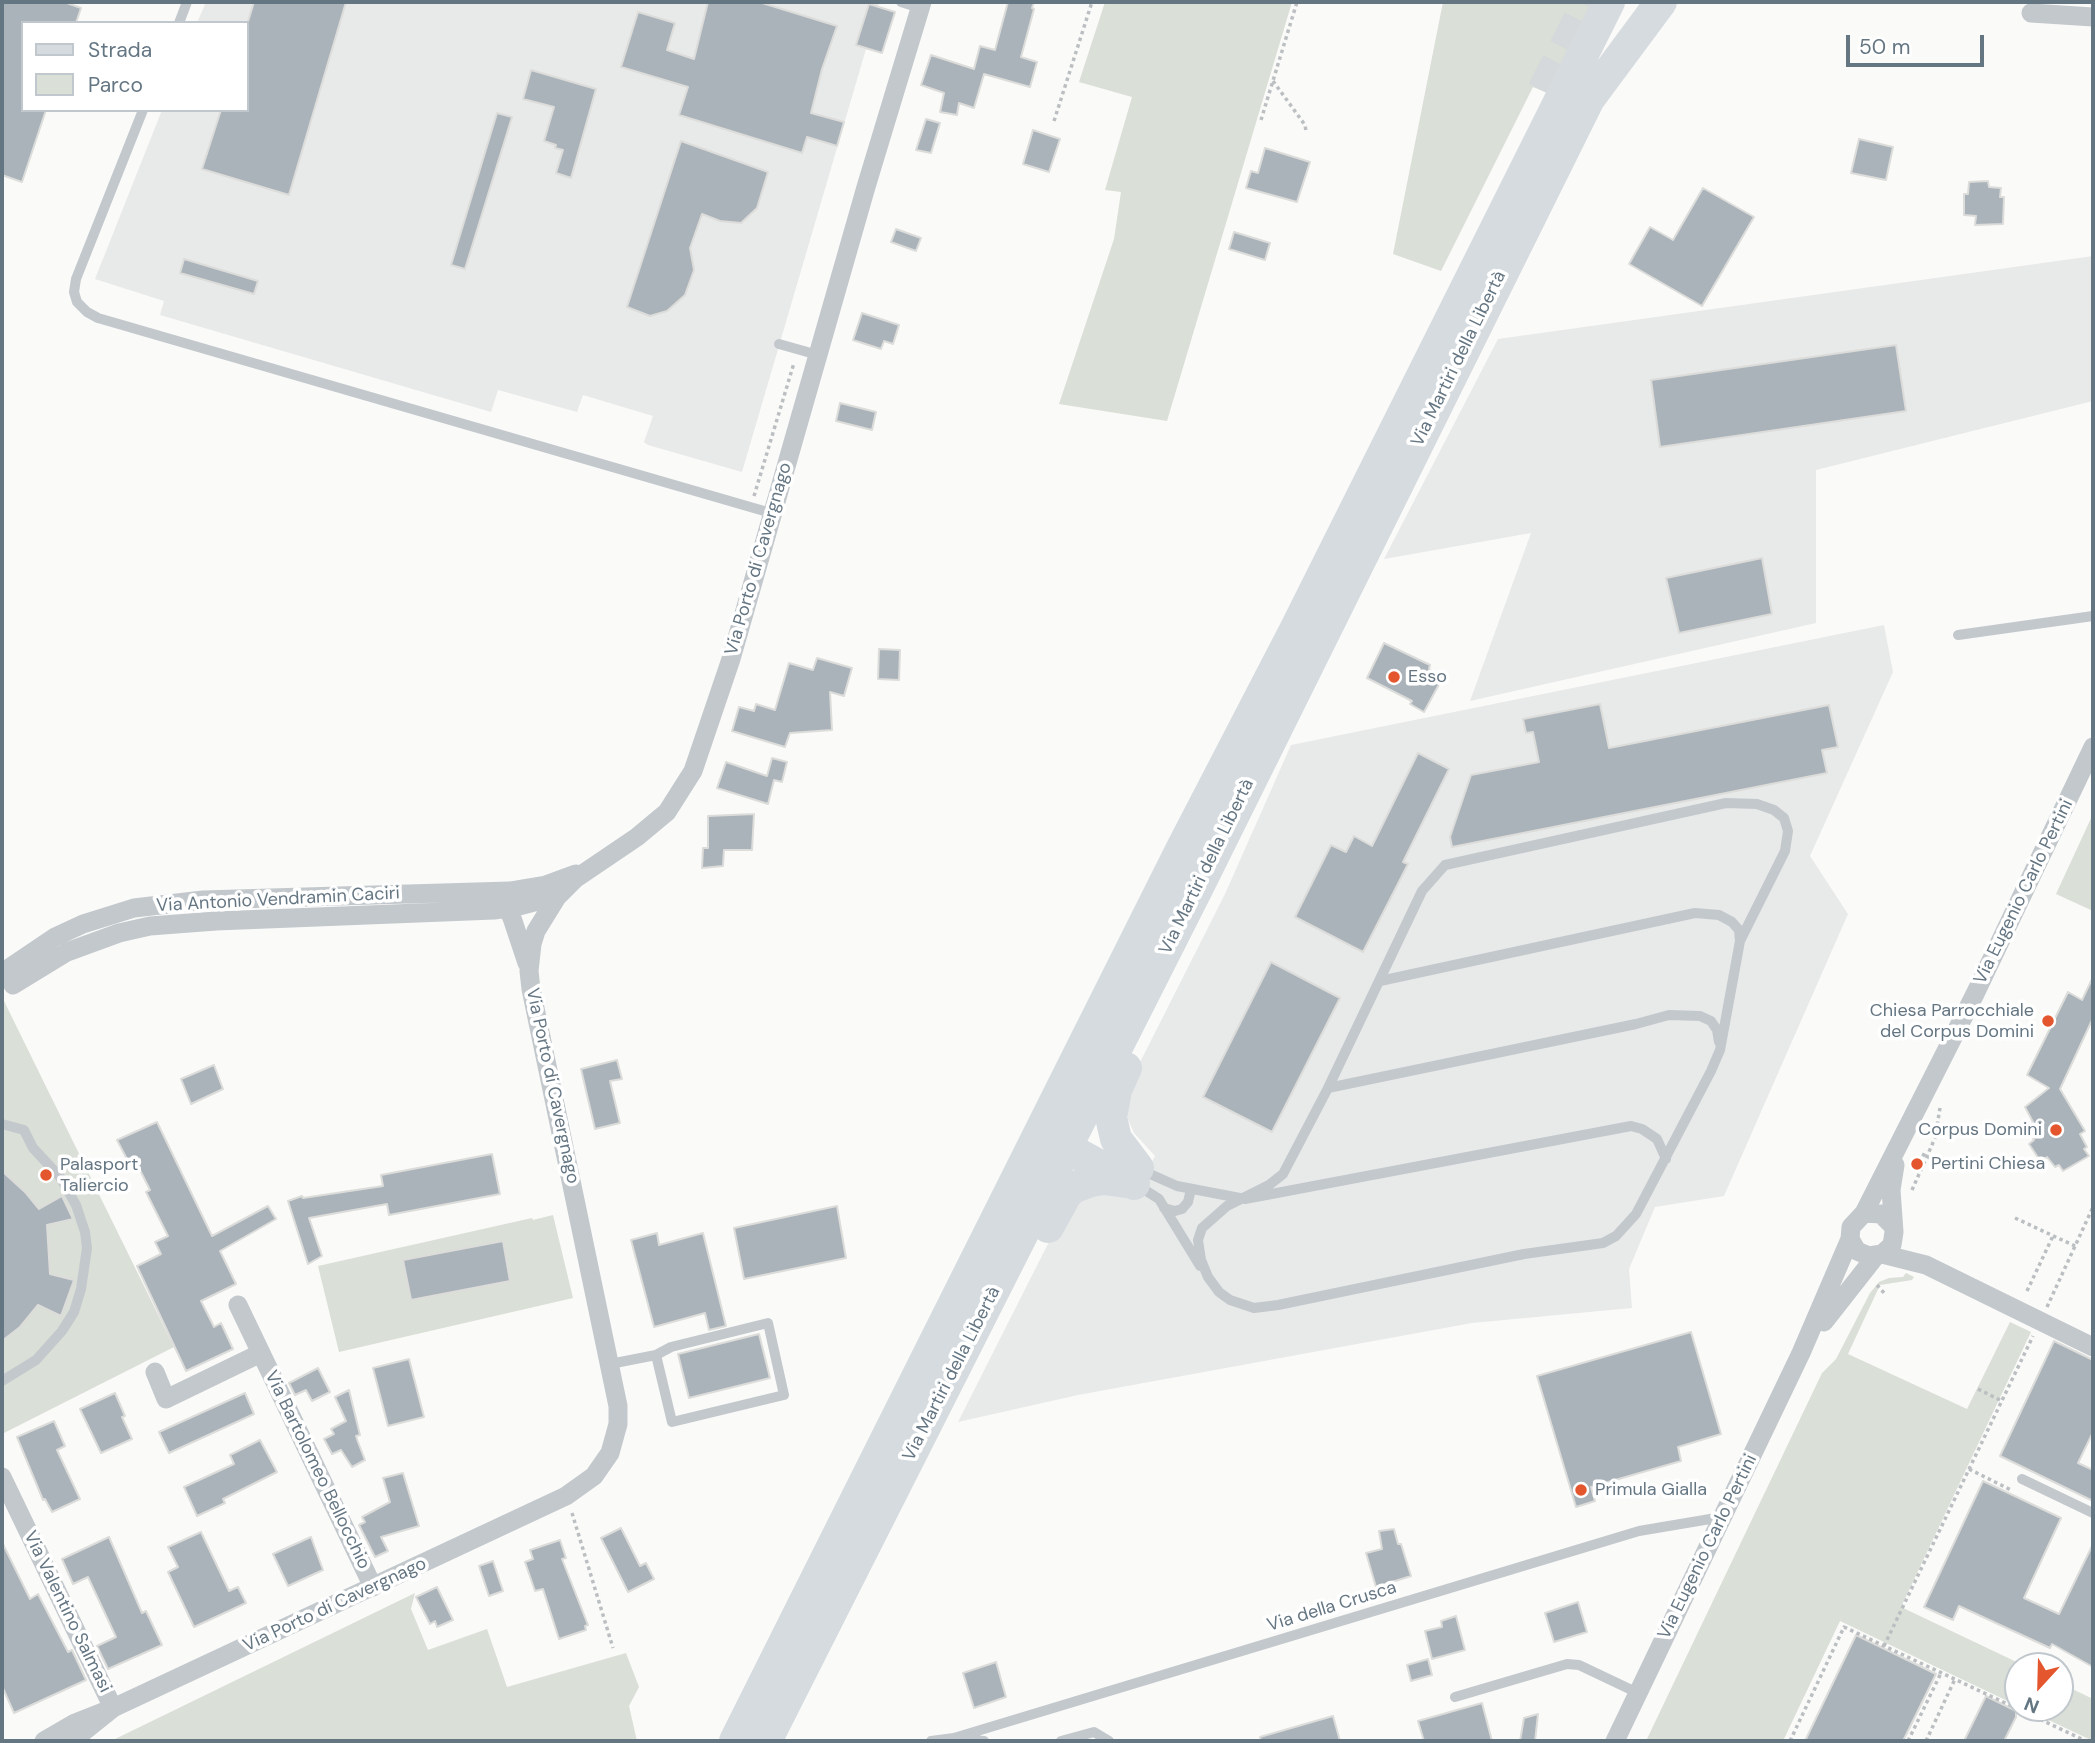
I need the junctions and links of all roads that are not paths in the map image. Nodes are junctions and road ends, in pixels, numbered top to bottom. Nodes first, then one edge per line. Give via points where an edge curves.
1 (187, 2) edge
2 (901, 2) edge
3 (1609, 2) edge
4 (1633, 2) edge
5 (1661, 2) edge
6 (921, 5) edge
7 (2031, 13) dead end
8 (2093, 17) edge
9 (179, 21) edge
10 (1543, 91) tunnel mouth
11 (1589, 99) junction
12 (143, 112) edge
13 (779, 344) dead end
14 (818, 355) junction
15 (771, 513) junction
16 (2093, 616) edge
17 (1958, 635) dead end
18 (1247, 721) junction
19 (2093, 747) edge
20 (1176, 860) junction
21 (583, 874) junction
22 (1200, 883) junction
23 (487, 891) junction
24 (557, 896) junction
25 (508, 908) junction
26 (1740, 941) junction
27 (4, 971) edge
28 (529, 971) junction
29 (1380, 981) junction
30 (1720, 1050) junction
31 (1328, 1088) junction
32 (2, 1124) edge
33 (1067, 1141) junction
34 (1897, 1149) junction
35 (1665, 1159) junction
36 (1136, 1176) junction
37 (1191, 1189) junction
38 (1245, 1199) junction
39 (1164, 1208) junction
40 (1864, 1213) junction
41 (1894, 1229) junction
42 (1850, 1239) junction
43 (1879, 1255) junction
44 (1941, 1272) junction
45 (1208, 1277) junction
46 (238, 1305) dead end
47 (933, 1347) junction
48 (2093, 1347) edge
49 (261, 1353) junction
50 (1801, 1353) junction
51 (656, 1355) junction
52 (610, 1364) junction
53 (155, 1372) dead end
54 (2, 1381) edge
55 (943, 1392) junction
56 (2, 1478) edge
57 (2022, 1479) dead end
58 (2093, 1513) edge
59 (1722, 1517) junction
60 (373, 1587) junction
61 (1639, 1693) junction
62 (1455, 1697) dead end
63 (113, 1708) junction
64 (954, 1738) junction
65 (44, 1741) edge
66 (76, 1741) edge
67 (735, 1741) edge
68 (766, 1741) edge
69 (931, 1741) edge
70 (984, 1741) edge
71 (1060, 1741) edge
72 (1109, 1741) edge
73 (1615, 1741) edge

1 - 9 lane
2 - 6 lane
3 - 18 main road, Via Martiri della Libertà
4 - 11 main road
5 - 11 main road, Via Martiri della Libertà
6 - 14 street, Via Porto di Cavergnago
7 - 8 street
10 - 18 main road, Via Martiri della Libertà via 1323,534
11 - 22 main road, Via Martiri della Libertà
12 - 15 lane via 76,279 77,302 87,312
13 - 14 lane
14 - 15 street, Via Porto di Cavergnago
15 - 21 street, Via Porto di Cavergnago via 731,659 693,771 667,812
16 - 17 lane
18 - 20 main road, Via Martiri della Libertà
19 - 34 street, Via Eugenio Carlo Pertini
20 - 33 main road via 1134,972 1063,1117 1061,1129
20 - 47 main road, Via Martiri della Libertà
21 - 23 street, Via Antonio Vendramin Caciri via 547,885
21 - 24 street, Via Porto di Cavergnago
22 - 33 main road, Via Martiri della Libertà
22 - 36 main road via 1174,972 1112,1103 1116,1139
23 - 25 street via 502,898
23 - 27 street, Via Antonio Vendramin Caciri via 203,900 134,908 55,937
24 - 25 street
24 - 28 street, Via Porto di Cavergnago via 536,931
25 - 27 street via 150,926 68,952 13,985
25 - 28 street
26 - 29 lane via 1732,922 1720,915 1695,914
26 - 29 lane via 1785,851 1788,831 1784,818 1774,810 1727,803 1445,865 1422,891
26 - 30 lane
28 - 52 street, Via Porto di Cavergnago
29 - 31 lane
30 - 31 lane via 1711,1021 1669,1014
30 - 35 lane
31 - 38 lane via 1281,1177
32 - 54 lane via 24,1130 33,1148 60,1177 76,1205 87,1248 81,1289 62,1331 36,1360
33 - 36 main road
33 - 47 main road via 1051,1146 1043,1158 953,1331
33 - 55 main road, Via Martiri della Libertà
34 - 40 street, Via Eugenio Carlo Pertini
34 - 41 street, Via Eugenio Carlo Pertini via 1891,1190
35 - 38 lane via 1651,1133 1619,1126
35 - 45 lane via 1636,1214 1616,1236 1603,1242 1254,1308 1230,1300
36 - 37 lane
36 - 39 lane
36 - 55 main road via 1072,1188 990,1340
37 - 38 lane
37 - 39 lane via 1182,1209
38 - 45 lane via 1227,1206 1200,1233 1198,1250
39 - 45 lane
40 - 41 street via 1881,1214
40 - 42 street via 1851,1227
41 - 43 street via 1892,1245
41 - 44 street
42 - 43 street via 1862,1255
42 - 50 street, Via Eugenio Carlo Pertini
43 - 44 street via 1905,1258
43 - 50 street, Via Eugenio Carlo Pertini
44 - 48 street
46 - 49 street, Via Bartolomeo Bellocchio
47 - 67 main road, Via Martiri della Libertà
49 - 53 street, Via Bartolomeo Bellocchio via 166,1399
49 - 60 street, Via Bartolomeo Bellocchio
50 - 59 street, Via Eugenio Carlo Pertini
51 - 51 lane via 672,1422 784,1395 768,1323 671,1347
51 - 52 lane
52 - 60 street, Via Porto di Cavergnago via 618,1406 615,1439 594,1476 566,1496
55 - 68 main road, Via Martiri della Libertà
56 - 63 street, Via Valentino Salmasi
57 - 58 lane
59 - 61 street, Via Eugenio Carlo Pertini
59 - 64 lane, Via della Crusca via 1639,1531
60 - 63 street, Via Porto di Cavergnago
61 - 62 lane via 1579,1665 1567,1664
61 - 73 street, Via Eugenio Carlo Pertini
63 - 65 street, Via Porto di Cavergnago
63 - 66 street, Via Porto di Cavergnago
64 - 69 lane
64 - 70 lane
71 - 72 lane via 1094,1732

